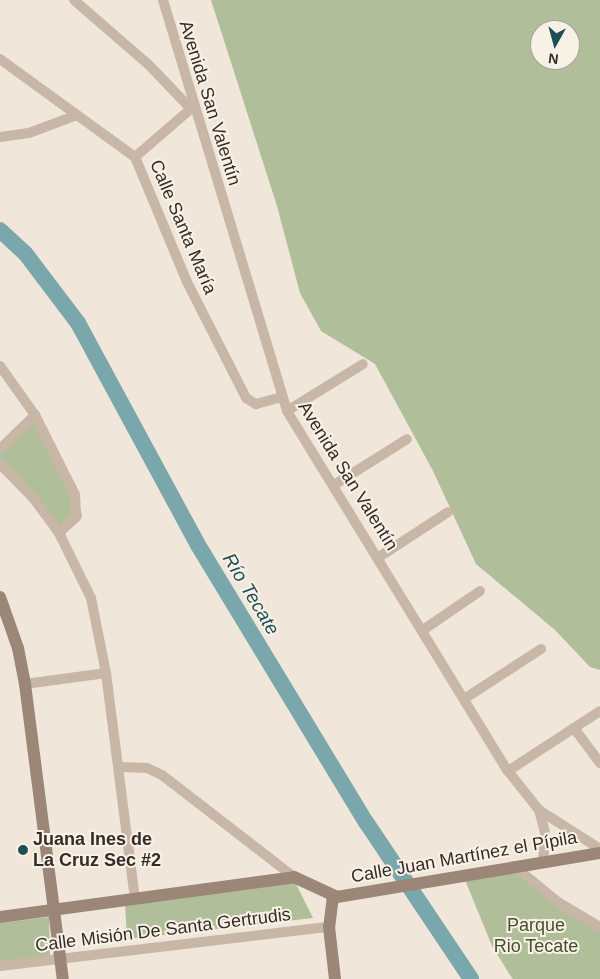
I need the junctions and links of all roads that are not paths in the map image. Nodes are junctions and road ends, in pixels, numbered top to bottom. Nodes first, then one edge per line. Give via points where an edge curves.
1 (74, 0) edge
2 (162, 0) edge
3 (0, 58) edge
4 (192, 108) junction
5 (77, 115) junction
6 (0, 137) edge
7 (135, 157) junction
8 (363, 364) dead end
9 (0, 366) edge
10 (282, 397) junction
11 (287, 411) junction
12 (35, 415) junction
13 (406, 439) dead end
14 (0, 449) edge
15 (0, 464) edge
16 (334, 485) junction
17 (448, 512) dead end
18 (60, 533) junction
19 (379, 557) junction
20 (480, 591) dead end
21 (0, 597) edge
22 (423, 630) junction
23 (541, 649) dead end
24 (106, 673) junction
25 (25, 684) junction
26 (464, 700) junction
27 (600, 711) edge
28 (574, 728) junction
29 (600, 763) edge
30 (119, 766) junction
31 (508, 771) junction
32 (538, 810) junction
33 (600, 851) edge
34 (543, 861) junction
35 (514, 866) junction
36 (294, 877) junction
37 (334, 896) junction
38 (135, 898) junction
39 (52, 910) junction
40 (0, 917) edge
41 (329, 927) junction
42 (600, 927) edge
43 (60, 958) junction
44 (0, 966) edge
45 (63, 979) edge
46 (335, 979) edge

1 - 4 street via 148,64
2 - 4 street, Avenida San Valentín
3 - 5 street, Calle Santa María
4 - 7 street
4 - 10 street, Avenida San Valentín
5 - 6 street via 29,133
5 - 7 street, Calle Santa María
7 - 10 street, Calle Santa María via 187,282 246,398 256,404
8 - 11 street
9 - 12 street
10 - 11 street, Avenida San Valentín
11 - 16 street, Avenida San Valentín
12 - 14 street
12 - 18 street via 78,506 71,525
13 - 16 street
15 - 18 street via 34,499
16 - 19 street, Avenida San Valentín
17 - 19 street
18 - 24 street via 91,598
19 - 22 street, Avenida San Valentín
20 - 22 street
21 - 25 main road via 18,648
22 - 26 street, Avenida San Valentín
23 - 26 street
24 - 25 street
24 - 30 street
25 - 39 main road
26 - 31 street, Avenida San Valentín
27 - 28 street
28 - 29 street
28 - 31 street
30 - 36 street via 146,768 162,775
30 - 38 street
31 - 32 street, Avenida San Valentín
32 - 33 street, Avenida San Valentín
32 - 34 street via 545,834
33 - 34 main road, Calle Juan Martínez el Pípila
34 - 35 main road, Calle Juan Martínez el Pípila
35 - 37 main road, Calle Juan Martínez el Pípila
35 - 42 street via 558,902
36 - 37 main road
36 - 38 main road
37 - 41 main road
38 - 39 main road
39 - 40 main road
39 - 43 main road
41 - 43 street, Calle Misión De Santa Gertrudis
41 - 46 main road
43 - 44 street, Calle Misión De Santa Gertrudis
43 - 45 main road

